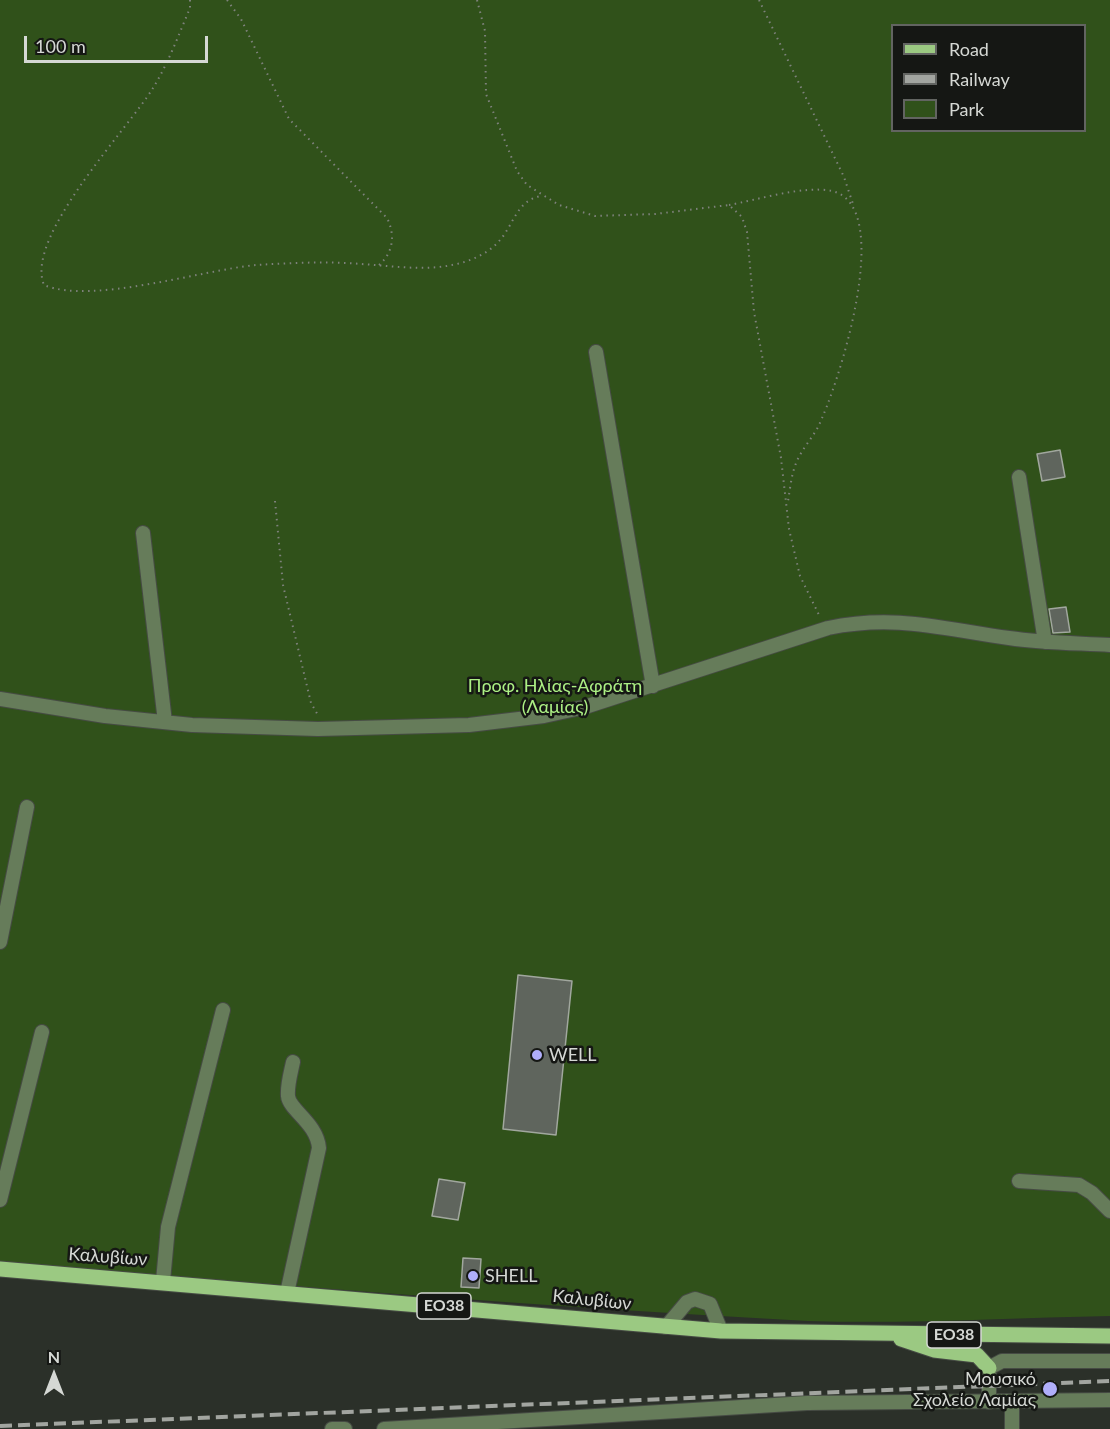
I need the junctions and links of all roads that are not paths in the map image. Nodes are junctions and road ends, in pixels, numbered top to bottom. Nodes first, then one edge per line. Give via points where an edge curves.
1 (596, 352) dead end
2 (1019, 477) dead end
3 (143, 533) dead end
4 (1045, 642) junction
5 (1110, 645) edge
6 (653, 686) junction
7 (0, 699) edge
8 (165, 722) junction
9 (27, 807) dead end
10 (0, 942) edge
11 (224, 1010) dead end
12 (42, 1032) dead end
13 (293, 1062) dead end
14 (1019, 1181) dead end
15 (0, 1200) edge
16 (1110, 1211) edge
17 (0, 1269) edge
18 (163, 1281) junction
19 (287, 1293) junction
20 (666, 1327) junction
21 (722, 1330) junction
22 (888, 1335) junction
23 (1110, 1336) edge
24 (1110, 1361) edge
25 (989, 1368) junction
26 (1110, 1400) edge
27 (989, 1402) junction
28 (1012, 1402) junction
29 (332, 1429) edge
30 (345, 1429) edge
31 (384, 1429) edge
32 (1012, 1429) edge

1 - 6 street
2 - 4 street
3 - 8 street
4 - 5 street
4 - 6 street via 889,621 856,622
6 - 8 street via 585,706 505,722 424,728
7 - 8 street
9 - 10 street
11 - 18 street via 168,1227
12 - 15 street
13 - 19 street via 289,1100 310,1123 319,1148
14 - 16 street via 1079,1185
17 - 18 main road, Καλυβίων / ΕΟ38
18 - 19 main road, Καλυβίων / ΕΟ38
19 - 20 main road, Καλυβίων / ΕΟ38
20 - 21 main road, Καλυβίων / ΕΟ38
20 - 21 street via 687,1302 695,1299 710,1305
21 - 22 main road, Καλυβίων / ΕΟ38
22 - 23 main road, Καλυβίων / ΕΟ38
22 - 25 main road via 934,1350 977,1355
24 - 25 street via 1017,1359
25 - 27 street
26 - 28 street
27 - 28 street
27 - 31 street via 807,1403
28 - 32 street
29 - 30 street

